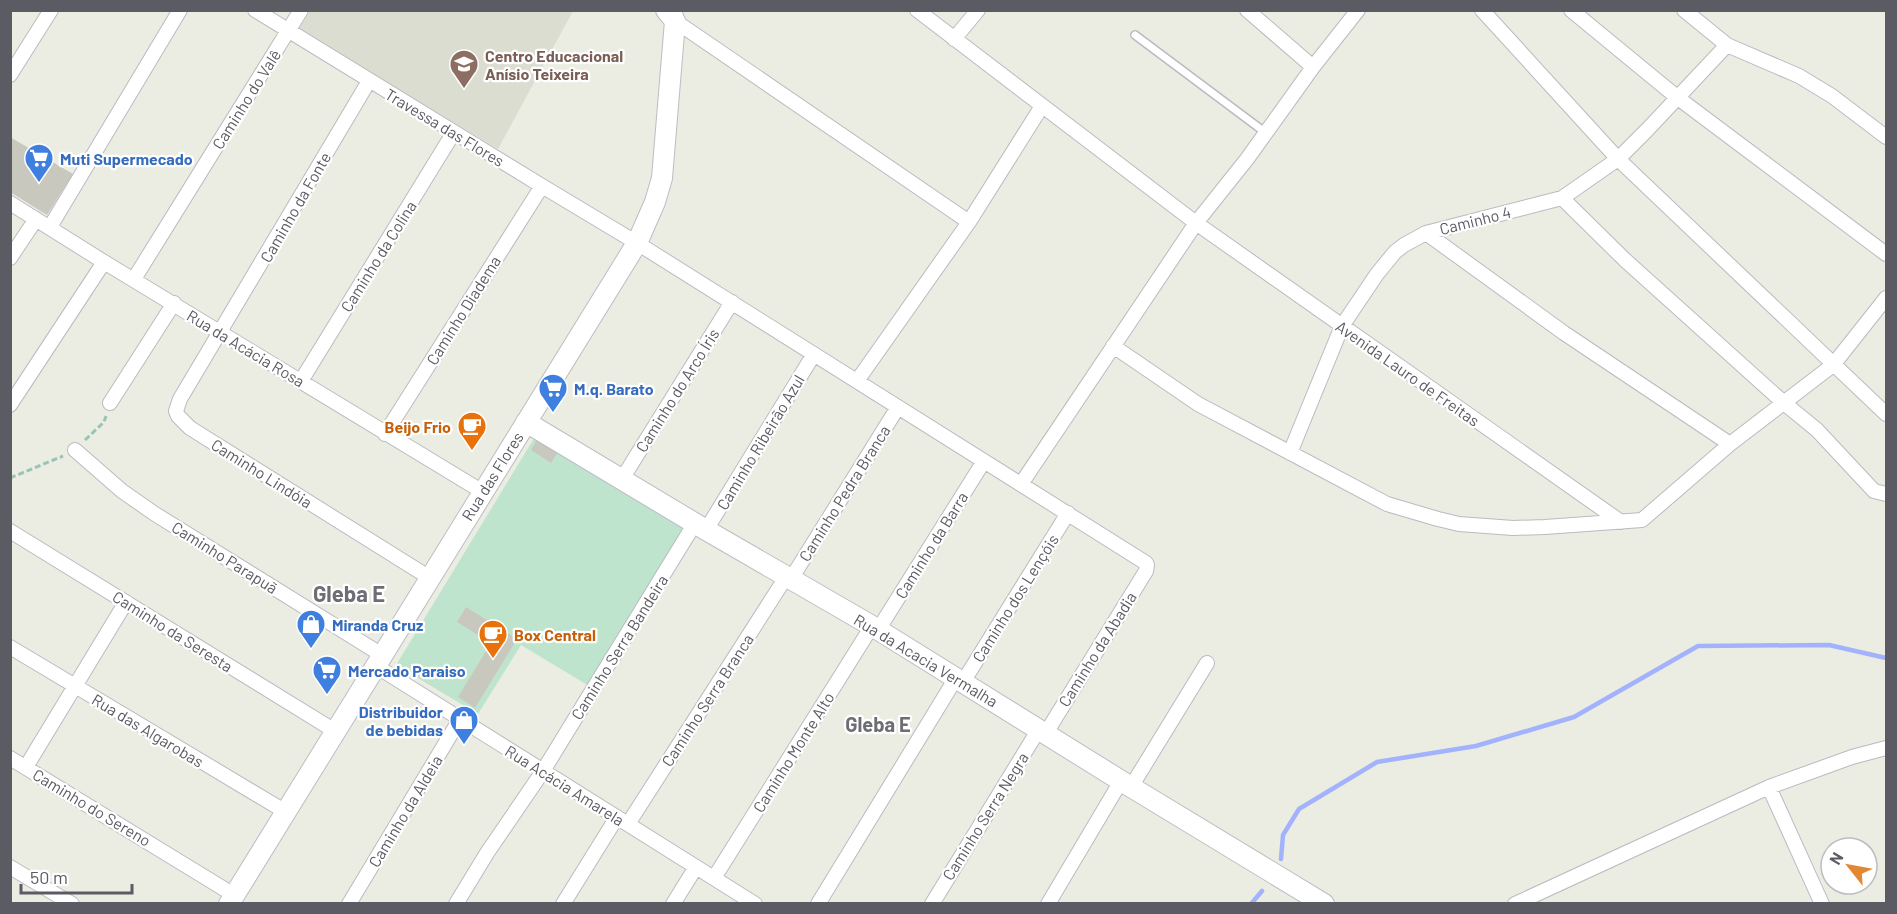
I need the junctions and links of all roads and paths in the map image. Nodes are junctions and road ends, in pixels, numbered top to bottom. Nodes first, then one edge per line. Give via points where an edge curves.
1 (51, 10) edge
2 (180, 10) edge
3 (255, 10) edge
4 (301, 10) edge
5 (917, 10) edge
6 (978, 10) edge
7 (1246, 10) edge
8 (1358, 10) edge
9 (1482, 10) edge
10 (1572, 10) edge
11 (1684, 10) edge
12 (672, 14) edge
13 (289, 30) junction
14 (1135, 35) dead end
15 (954, 39) junction
16 (1727, 45) junction
17 (1313, 67) junction
18 (10, 75) edge
19 (369, 81) junction
20 (1678, 98) junction
21 (1042, 106) junction
22 (454, 132) junction
23 (1266, 133) junction
24 (1887, 137) edge
25 (1618, 159) junction
26 (542, 186) junction
27 (1562, 198) junction
28 (10, 203) edge
29 (36, 219) junction
30 (969, 222) junction
31 (1196, 223) junction
32 (50, 227) junction
33 (1426, 233) junction
34 (637, 243) junction
35 (1887, 254) edge
36 (10, 258) edge
37 (104, 262) junction
38 (134, 279) junction
39 (1887, 298) edge
40 (732, 302) junction
41 (174, 303) junction
42 (1342, 326) junction
43 (221, 332) junction
44 (1113, 346) junction
45 (814, 354) junction
46 (1833, 364) junction
47 (301, 381) junction
48 (857, 381) junction
49 (110, 403) dead end
50 (1784, 404) junction
51 (10, 405) edge
52 (898, 407) junction
53 (1887, 414) edge
54 (526, 422) junction
55 (385, 434) junction
56 (1730, 444) junction
57 (75, 450) dead end
58 (1290, 453) junction
59 (984, 461) junction
60 (622, 479) junction
61 (1021, 484) junction
62 (483, 492) junction
63 (1887, 494) edge
64 (1068, 513) junction
65 (1621, 522) junction
66 (701, 527) junction
67 (10, 531) edge
68 (1147, 565) joint
69 (430, 578) junction
70 (788, 578) junction
71 (126, 602) junction
72 (875, 628) junction
73 (10, 647) edge
74 (379, 661) junction
75 (1207, 663) dead end
76 (959, 680) junction
77 (75, 687) junction
78 (460, 719) junction
79 (1042, 731) junction
80 (335, 732) junction
81 (1887, 748) edge
82 (10, 758) edge
83 (26, 767) junction
84 (543, 771) junction
85 (1126, 784) junction
86 (1769, 787) junction
87 (286, 812) junction
88 (622, 821) junction
89 (10, 867) edge
90 (696, 867) junction
91 (714, 878) junction
92 (232, 899) edge
93 (72, 903) edge
94 (349, 903) edge
95 (456, 903) edge
96 (563, 903) edge
97 (673, 903) edge
98 (755, 903) edge
99 (818, 903) edge
100 (932, 903) edge
101 (1047, 903) edge
102 (1324, 903) edge
103 (1515, 903) edge
104 (1822, 903) edge

1 - 18 street
2 - 32 street
3 - 13 street, Travessa das Flores
4 - 13 street, Caminho do Valê
5 - 15 street, Avenida Lauro de Freitas
6 - 15 street
7 - 17 street
8 - 17 street
9 - 25 street
10 - 20 street
11 - 16 street
12 - 30 street
12 - 34 street, Rua das Flores via 662,178
13 - 19 street, Travessa das Flores
13 - 38 street, Caminho do Valê
14 - 23 lane
15 - 21 street, Avenida Lauro de Freitas
16 - 20 street, Caminho 4
16 - 24 street via 1815,85
17 - 23 street
19 - 22 street, Travessa das Flores
19 - 43 street, Caminho da Fonte
20 - 25 street, Caminho 4
20 - 35 street
21 - 30 street
21 - 31 street, Avenida Lauro de Freitas
22 - 26 street, Travessa das Flores
22 - 47 street, Caminho da Colina
23 - 31 street
25 - 27 street, Caminho 4
25 - 46 street
26 - 34 street, Travessa das Flores
26 - 55 street, Caminho Diadema
27 - 33 street, Caminho 4
27 - 50 street
28 - 29 street, Rua da Acácia Rosa
29 - 32 street, Rua da Acácia Rosa
29 - 36 street
30 - 48 street
31 - 42 street, Avenida Lauro de Freitas
31 - 44 street
32 - 37 street, Rua da Acácia Rosa
33 - 42 street, Caminho 4 via 1395,252
33 - 56 street via 1564,333
34 - 40 street, Travessa das Flores
34 - 54 street, Rua das Flores
37 - 38 street, Rua da Acácia Rosa
37 - 51 street
38 - 41 street, Rua da Acácia Rosa
39 - 46 street
40 - 45 street, Travessa das Flores
40 - 60 street, Caminho do Arco Íris
41 - 43 street, Rua da Acácia Rosa
41 - 49 street
42 - 58 street, Caminho 4
42 - 65 street, Avenida Lauro de Freitas
43 - 47 street, Rua da Acácia Rosa
43 - 69 street, Caminho Lindóia via 178,404 176,411 183,422
44 - 58 street via 1198,404
44 - 61 street
45 - 48 street, Travessa das Flores
45 - 66 street, Caminho Ribeirão Azul
46 - 50 street
46 - 53 street
47 - 55 street, Rua da Acácia Rosa
48 - 52 street, Travessa das Flores
50 - 56 street
50 - 63 street via 1817,430 1874,491
52 - 59 street, Travessa das Flores
52 - 70 street, Caminho Pedra Branca
54 - 60 street, Rua da Acacia Vermalha
54 - 62 street, Rua das Flores
55 - 62 street, Rua da Acácia Rosa
56 - 65 street via 1642,520
57 - 74 street, Caminho Parapuã via 147,508
58 - 65 street via 1388,504 1460,524 1513,528
59 - 61 street, Travessa das Flores
59 - 72 street, Caminho da Barra
60 - 66 street, Rua da Acacia Vermalha
61 - 64 street, Travessa das Flores
62 - 69 street, Rua das Flores
64 - 68 street, Travessa das Flores
64 - 76 street, Caminho dos Lençóis
66 - 70 street, Rua da Acacia Vermalha
66 - 84 street, Caminho Serra Bandeira
67 - 71 street, Caminho da Seresta
68 - 79 street, Caminho da Abadia
69 - 74 street, Rua das Flores
70 - 72 street, Rua da Acacia Vermalha
70 - 88 street, Caminho Serra Branca
71 - 77 street
71 - 80 street, Caminho da Seresta
72 - 76 street, Rua da Acacia Vermalha
72 - 91 street, Caminho Monte Alto
73 - 77 street, Rua das Algarobas
74 - 78 street, Rua Acácia Amarela
74 - 80 street, Rua das Flores
75 - 85 street
76 - 79 street, Rua da Acacia Vermalha
76 - 99 street, Caminho dos Lençóis
77 - 83 street
77 - 87 street, Rua das Algarobas
78 - 84 street, Rua Acácia Amarela
78 - 94 street, Caminho da Aldeia
79 - 85 street, Rua da Acacia Vermalha
79 - 100 street, Caminho Serra Negra
80 - 87 street, Rua das Flores
81 - 86 street
82 - 83 street, Caminho do Sereno
83 - 92 street, Caminho do Sereno
84 - 88 street, Rua Acácia Amarela
84 - 95 street, Caminho Serra Bandeira
85 - 101 street
85 - 102 street, Rua da Acacia Vermalha
86 - 103 street
86 - 104 street
87 - 92 street, Rua das Flores
88 - 90 street, Rua Acácia Amarela
88 - 96 street, Caminho Serra Branca
89 - 93 street
90 - 91 street, Rua Acácia Amarela
90 - 97 street
91 - 98 street, Rua Acácia Amarela

